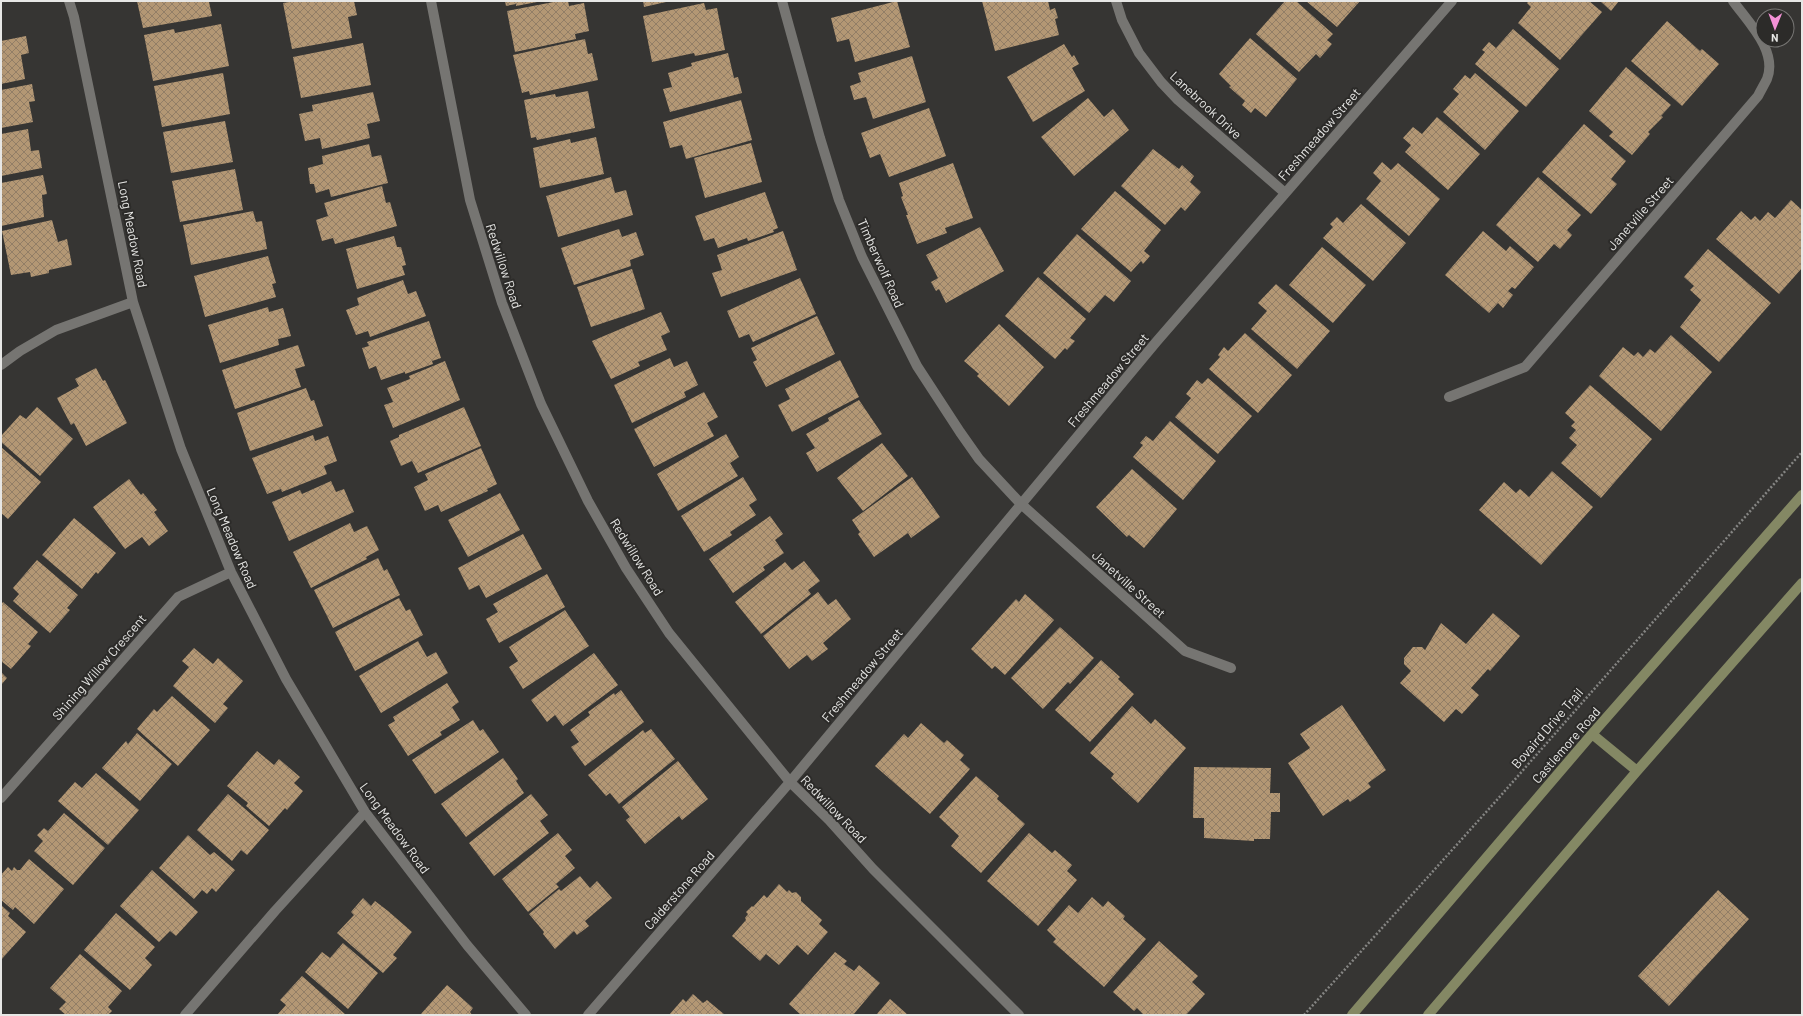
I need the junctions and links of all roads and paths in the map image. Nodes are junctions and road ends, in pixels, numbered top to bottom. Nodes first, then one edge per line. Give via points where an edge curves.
1 (68, 1) edge
2 (431, 1) edge
3 (782, 1) edge
4 (1116, 1) edge
5 (1452, 1) edge
6 (1733, 1) edge
7 (1285, 193) junction
8 (133, 302) junction
9 (1, 365) edge
10 (1450, 397) dead end
11 (1802, 452) edge
12 (1802, 495) edge
13 (1020, 503) junction
14 (231, 572) junction
15 (1802, 583) edge
16 (1231, 668) dead end
17 (1592, 734) junction
18 (1638, 771) junction
19 (790, 782) junction
20 (1, 798) edge
21 (364, 812) junction
22 (185, 1015) edge
23 (526, 1015) edge
24 (588, 1015) edge
25 (1019, 1015) edge
26 (1304, 1015) edge
27 (1352, 1015) edge
28 (1428, 1015) edge

1 - 8 street, Long Meadow Road via 74,18
2 - 19 street, Redwillow Road via 470,200 502,303 541,404 588,501 626,568 669,633
3 - 13 street, Timberwolf Road via 839,200 862,256 917,366 979,458
4 - 7 street, Lanebrook Drive via 1138,53 1162,82 1178,100
5 - 7 street, Freshmeadow Street
6 - 10 street, Janetville Street via 1762,43 1769,58 1767,78 1758,96 1525,367
7 - 13 street, Freshmeadow Street
8 - 9 street via 56,330
8 - 14 street, Long Meadow Road via 181,449
11 - 26 path, Bovaird Drive Trail via 1496,801
12 - 17 main road, Castlemore Road
13 - 16 street, Janetville Street via 1184,651
13 - 19 street, Freshmeadow Street
14 - 20 street, Shining Willow Crescent via 178,597
14 - 21 street, Long Meadow Road via 286,679
15 - 18 main road
17 - 18 main road
17 - 27 main road, Castlemore Road
18 - 28 main road
19 - 24 street, Calderstone Road
19 - 25 street, Redwillow Road
21 - 22 street
21 - 23 street, Long Meadow Road via 467,945

